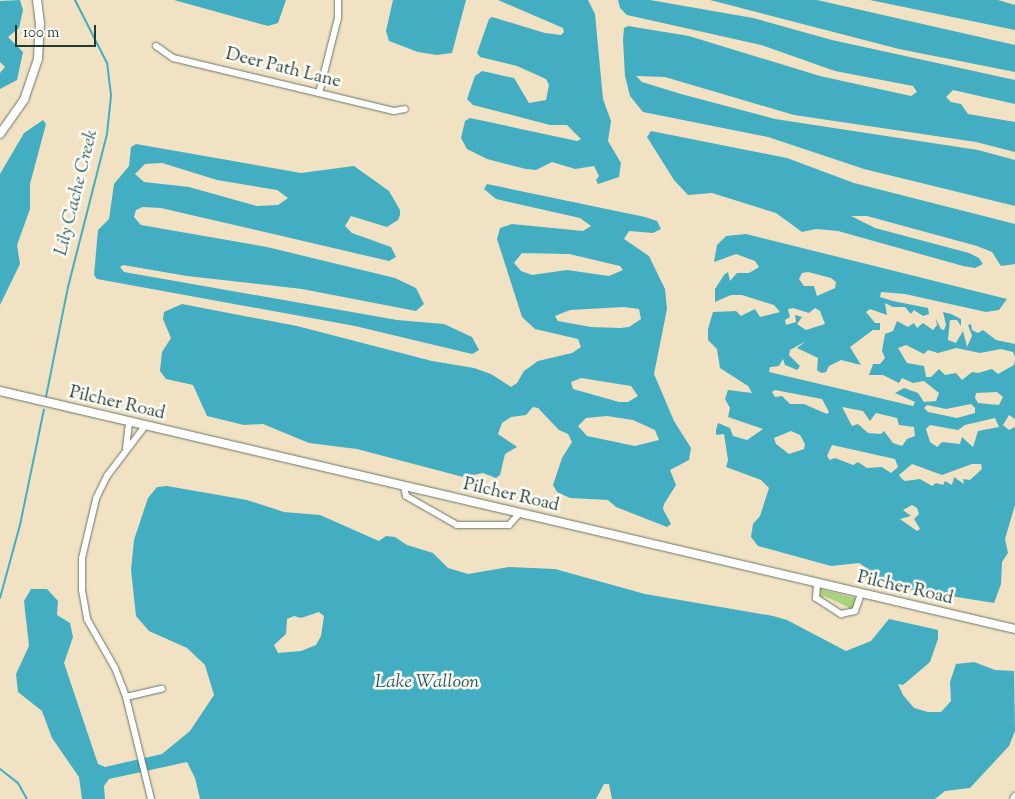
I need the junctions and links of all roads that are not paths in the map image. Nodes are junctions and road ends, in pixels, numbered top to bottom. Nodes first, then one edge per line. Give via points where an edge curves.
1 (38, 0) edge
2 (338, 0) edge
3 (156, 46) dead end
4 (319, 93) junction
5 (405, 109) dead end
6 (0, 134) edge
7 (0, 391) edge
8 (129, 422) junction
9 (145, 426) junction
10 (126, 448) junction
11 (404, 487) junction
12 (520, 514) junction
13 (816, 584) junction
14 (861, 594) junction
15 (1015, 629) edge
16 (162, 688) dead end
17 (126, 697) junction
18 (151, 799) edge

1 - 6 street via 38,59 24,100
2 - 4 street via 338,18
3 - 4 street, Deer Path Lane via 173,58
4 - 5 street, Deer Path Lane via 394,111
7 - 8 street, Pilcher Road
8 - 9 street, Pilcher Road
8 - 10 street
9 - 10 street
9 - 11 street, Pilcher Road
10 - 17 street via 96,498 82,558 82,590 87,619 115,668
11 - 12 street, Pilcher Road
11 - 12 street via 406,496 457,525 509,525
12 - 13 street, Pilcher Road
13 - 14 street, Pilcher Road
13 - 14 street via 816,598 841,614 855,612
14 - 15 street, Pilcher Road
16 - 17 street
17 - 18 street

